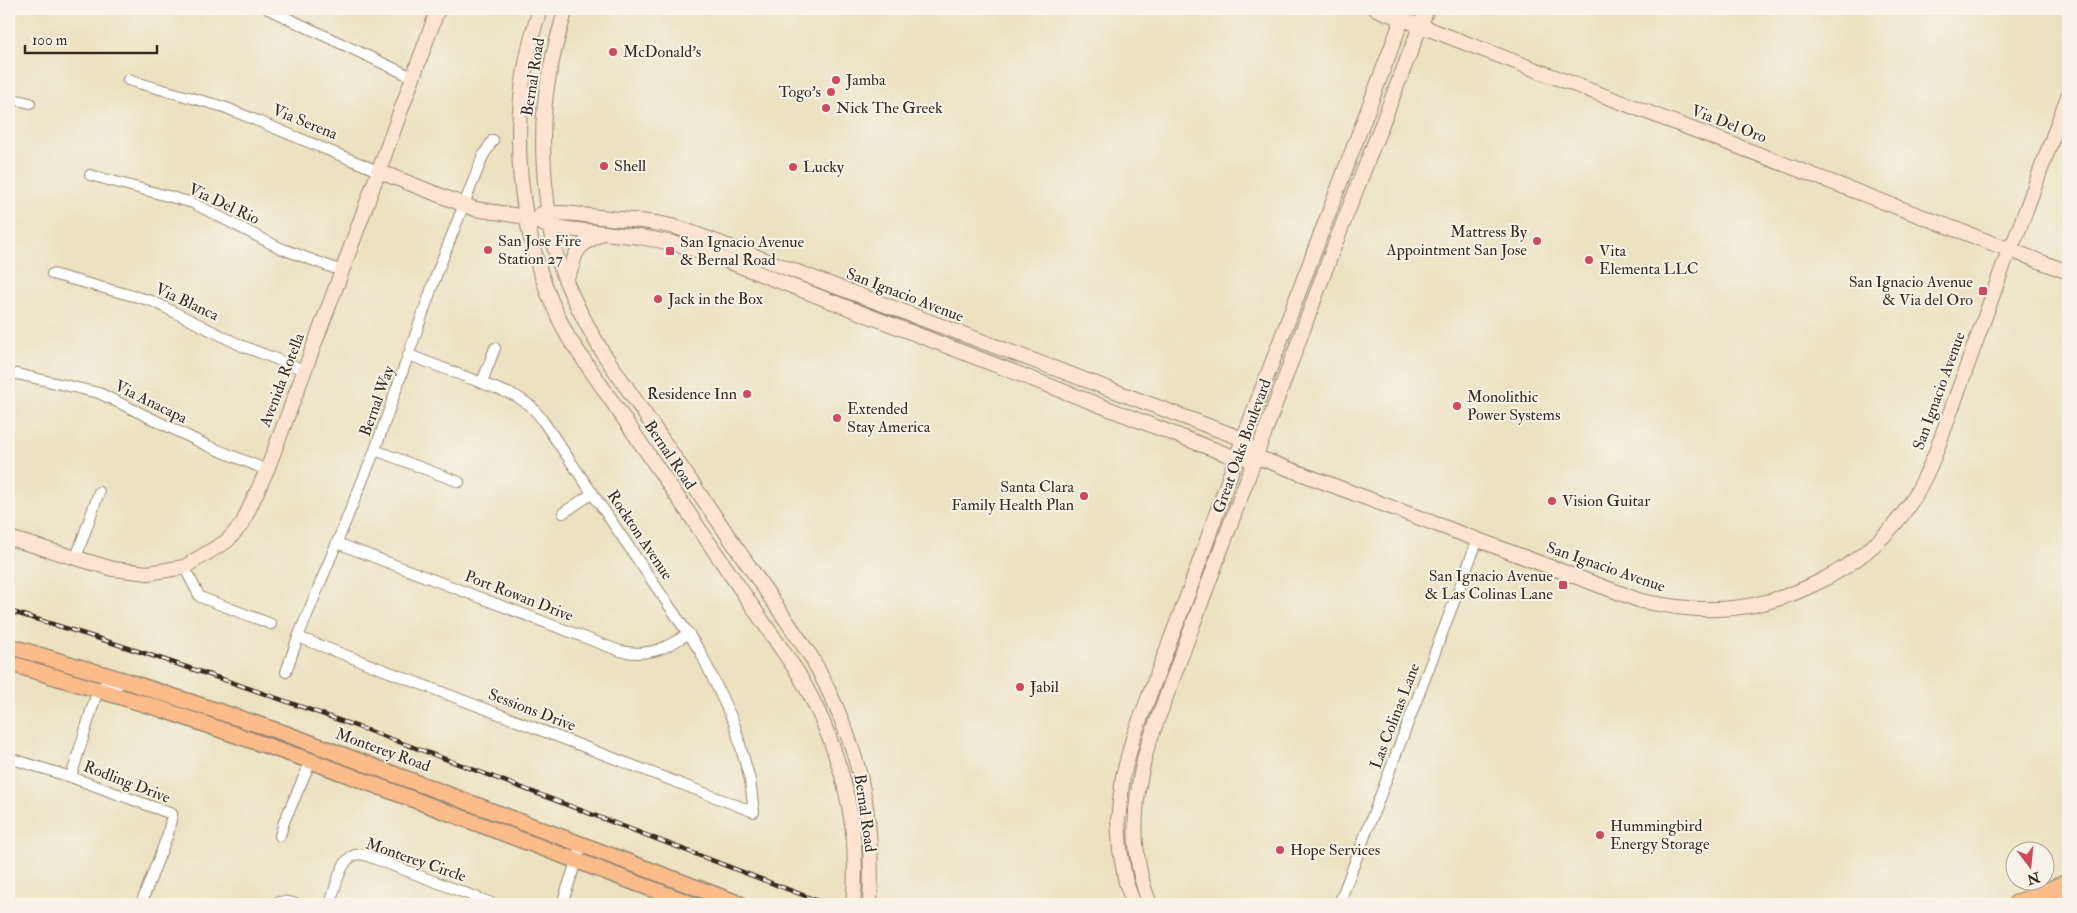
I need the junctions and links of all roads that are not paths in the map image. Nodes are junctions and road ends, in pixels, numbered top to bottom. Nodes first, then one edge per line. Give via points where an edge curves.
1 (268, 9) edge
2 (438, 9) edge
3 (540, 9) edge
4 (566, 9) edge
5 (1376, 9) edge
6 (1427, 9) edge
7 (1404, 13) edge
8 (1420, 25) junction
9 (412, 77) junction
10 (128, 80) dead end
11 (2068, 96) edge
12 (9, 98) edge
13 (30, 103) dead end
14 (493, 140) dead end
15 (378, 171) junction
16 (90, 175) dead end
17 (465, 206) junction
18 (526, 217) junction
19 (550, 220) junction
20 (1322, 231) junction
21 (604, 233) junction
22 (1335, 244) junction
23 (2009, 250) junction
24 (342, 271) junction
25 (2068, 272) edge
26 (52, 274) dead end
27 (808, 276) junction
28 (566, 278) junction
29 (798, 289) junction
30 (495, 348) dead end
31 (409, 355) junction
32 (304, 370) junction
33 (17, 374) dead end
34 (482, 382) junction
35 (1243, 439) junction
36 (375, 450) junction
37 (1257, 457) junction
38 (1236, 458) junction
39 (267, 470) junction
40 (459, 482) dead end
41 (99, 492) dead end
42 (593, 493) junction
43 (563, 513) dead end
44 (9, 538) edge
45 (1478, 539) junction
46 (337, 543) junction
47 (76, 558) junction
48 (184, 567) junction
49 (271, 624) dead end
50 (689, 633) junction
51 (298, 637) junction
52 (9, 646) edge
53 (1166, 648) junction
54 (1182, 654) junction
55 (9, 663) edge
56 (286, 672) dead end
57 (126, 681) junction
58 (98, 689) junction
59 (9, 758) edge
60 (311, 761) junction
61 (71, 776) junction
62 (754, 812) joint
63 (280, 836) dead end
64 (582, 844) junction
65 (577, 860) junction
66 (2068, 883) edge
67 (663, 899) edge
68 (2068, 901) edge
69 (140, 904) edge
70 (273, 904) edge
71 (296, 904) edge
72 (330, 904) edge
73 (494, 904) edge
74 (562, 904) edge
75 (692, 904) edge
76 (740, 904) edge
77 (853, 904) edge
78 (870, 904) edge
79 (1134, 904) edge
80 (1150, 904) edge
81 (1339, 904) edge
82 (2017, 904) edge
83 (2061, 904) edge

1 - 9 street
2 - 9 street, Avenida Rotella
3 - 18 street, Bernal Road via 528,50 520,97 518,150
4 - 19 street, Bernal Road via 552,54 544,110 543,156
5 - 7 street, Via Del Oro
6 - 8 street, Great Oaks Boulevard
7 - 8 street, Via Del Oro
7 - 20 street, Great Oaks Boulevard
8 - 22 street, Great Oaks Boulevard
8 - 23 street, Via Del Oro
9 - 15 street, Avenida Rotella
10 - 15 street, Via Serena via 224,107
11 - 23 street, San Ignacio Avenue
12 - 13 street
14 - 17 street, Bernal Way via 483,156
15 - 17 street, Via Serena
15 - 24 street, Avenida Rotella
16 - 24 street, Via Del Rio via 193,203 280,248
17 - 18 street, San Ignacio Avenue
17 - 31 street, Bernal Way via 437,273
18 - 19 street, San Ignacio Avenue
18 - 77 street, Bernal Road via 544,284 568,337 798,673 819,711 836,754 847,795 853,830
19 - 21 street, San Ignacio Avenue
19 - 27 street, San Ignacio Avenue via 625,220 677,228
19 - 28 street, Bernal Road via 552,241
20 - 22 street
20 - 35 street, Great Oaks Boulevard
21 - 28 street via 577,251 573,269
21 - 29 street, San Ignacio Avenue via 673,243
22 - 37 street, Great Oaks Boulevard
23 - 25 street, Via Del Oro
23 - 45 street, San Ignacio Avenue via 1924,480 1902,515 1880,539 1833,575 1805,589 1748,606 1718,610 1678,608 1642,601
24 - 32 street, Avenida Rotella
26 - 32 street, Via Blanca via 152,301 240,345
27 - 29 street
27 - 35 street, San Ignacio Avenue
28 - 78 street, Bernal Road via 603,353 812,658 831,692 852,743 862,779 872,846
29 - 38 street, San Ignacio Avenue
30 - 34 street
31 - 34 street, Rockton Avenue
31 - 36 street, Bernal Way
32 - 39 street, Avenida Rotella
33 - 39 street, Via Anacapa via 99,394
34 - 42 street, Rockton Avenue via 531,406
35 - 37 street
35 - 38 street, Great Oaks Boulevard
36 - 40 street
36 - 46 street, Bernal Way
37 - 38 street, San Ignacio Avenue
37 - 45 street, San Ignacio Avenue
37 - 54 street, Great Oaks Boulevard
38 - 53 street, Great Oaks Boulevard
39 - 48 street, Avenida Rotella via 242,524 227,541
41 - 47 street
42 - 43 street
42 - 50 street, Rockton Avenue
44 - 47 street, Avenida Rotella
45 - 81 street, Las Colinas Lane
46 - 50 street, Port Rowan Drive via 620,651 635,654 656,652
46 - 51 street, Bernal Way
47 - 48 street, Avenida Rotella via 113,569 148,573
48 - 49 street via 200,597
50 - 62 street, Rockton Avenue via 734,723 750,780
51 - 56 street, Bernal Way
51 - 62 street, Sessions Drive
52 - 57 main road, Monterey Road
53 - 54 street
53 - 79 street, Great Oaks Boulevard via 1133,738 1120,794 1120,850
54 - 80 street, Great Oaks Boulevard via 1148,745 1137,795 1135,815 1139,862
55 - 58 main road
57 - 58 street
57 - 64 main road, Monterey Road via 320,745
58 - 60 main road
58 - 61 street
59 - 61 street, Rodling Drive
60 - 63 street
60 - 65 main road
61 - 69 street, Rodling Drive via 172,814 168,834
64 - 65 street
64 - 76 main road, Monterey Road
65 - 67 main road
65 - 74 street
66 - 82 highway
67 - 75 main road
68 - 83 highway
70 - 71 street via 288,901
72 - 73 street, Monterey Circle via 346,860 361,854

